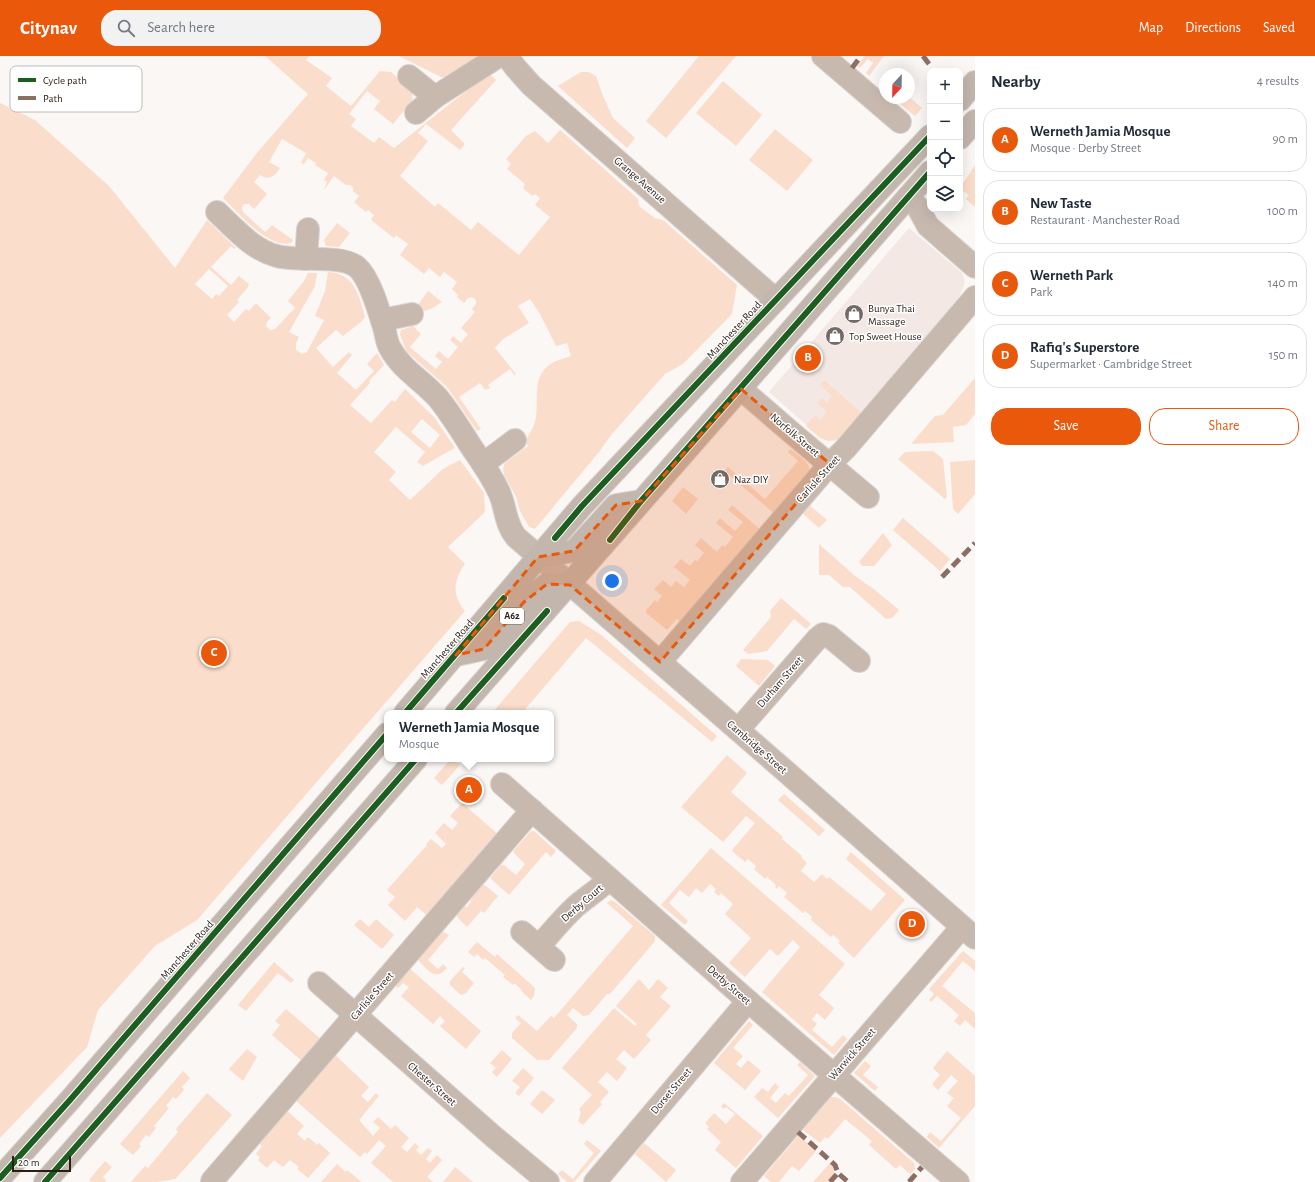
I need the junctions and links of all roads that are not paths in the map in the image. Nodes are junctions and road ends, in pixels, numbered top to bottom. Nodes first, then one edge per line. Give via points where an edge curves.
1 (499, 56) edge
2 (508, 56) edge
3 (822, 56) edge
4 (409, 76) dead end
5 (975, 82) edge
6 (963, 96) edge
7 (434, 97) junction
8 (416, 113) dead end
9 (975, 121) edge
10 (900, 122) dead end
11 (963, 135) edge
12 (927, 139) edge
13 (927, 175) edge
14 (908, 197) junction
15 (217, 212) dead end
16 (308, 229) dead end
17 (306, 259) junction
18 (975, 267) edge
19 (975, 297) edge
20 (776, 300) junction
21 (412, 314) dead end
22 (382, 320) junction
23 (741, 389) junction
24 (515, 440) dead end
25 (482, 464) junction
26 (830, 464) junction
27 (868, 497) dead end
28 (641, 502) junction
29 (538, 557) junction
30 (570, 585) junction
31 (456, 655) junction
32 (858, 661) dead end
33 (660, 662) junction
34 (408, 710) edge
35 (459, 710) edge
36 (738, 730) junction
37 (384, 737) edge
38 (413, 762) edge
39 (502, 784) dead end
40 (532, 810) junction
41 (609, 879) junction
42 (522, 932) dead end
43 (969, 933) edge
44 (319, 983) dead end
45 (748, 1001) junction
46 (355, 1016) junction
47 (834, 1074) junction
48 (0, 1178) edge
49 (46, 1182) edge
50 (213, 1182) edge
51 (548, 1182) edge
52 (595, 1182) edge
53 (742, 1182) edge
54 (958, 1182) edge

1 - 7 street
2 - 20 street, Grange Avenue via 531,85
3 - 10 street
4 - 7 street
5 - 6 highway
7 - 8 street
9 - 11 highway
12 - 20 highway, Manchester Road / A62
13 - 14 highway, A62
14 - 18 street via 917,206 928,226
14 - 23 highway, A62
15 - 17 street, Cambridge Street via 262,251 291,259
16 - 17 street
17 - 22 street, Cambridge Street via 350,263 358,268 372,293
19 - 26 street, Carlisle Street
20 - 29 highway, Manchester Road / A62 via 582,506
21 - 22 street
22 - 25 street, Cambridge Street via 390,347 409,372 438,398
23 - 26 street, Norfolk Street
23 - 28 highway, A62
24 - 25 street
25 - 29 street, Cambridge Street via 499,492 510,530
26 - 27 street, Norfolk Street
26 - 33 street, Carlisle Street
28 - 29 highway via 616,505 574,551
28 - 30 highway, A62
29 - 30 street, Cambridge Street
29 - 31 highway, Manchester Road / A62
30 - 31 highway, A62 via 547,584 524,602 484,649
30 - 33 street, Cambridge Street
30 - 35 highway, A62
31 - 34 highway, Manchester Road / A62
32 - 36 street, Durham Street via 829,636 823,634
33 - 36 street, Cambridge Street
36 - 43 street, Cambridge Street
37 - 48 highway, Manchester Road
38 - 49 highway
39 - 40 street, Derby Street
40 - 41 street, Derby Street
40 - 46 street, Carlisle Street
41 - 42 street, Derby Court via 573,908 547,953
41 - 45 street, Derby Street
43 - 47 street, Warwick Street
44 - 46 street, Chester Street
45 - 47 street, Derby Street
45 - 52 street, Dorset Street
46 - 50 street, Carlisle Street
46 - 51 street, Chester Street
47 - 53 street, Warwick Street
47 - 54 street, Derby Street

